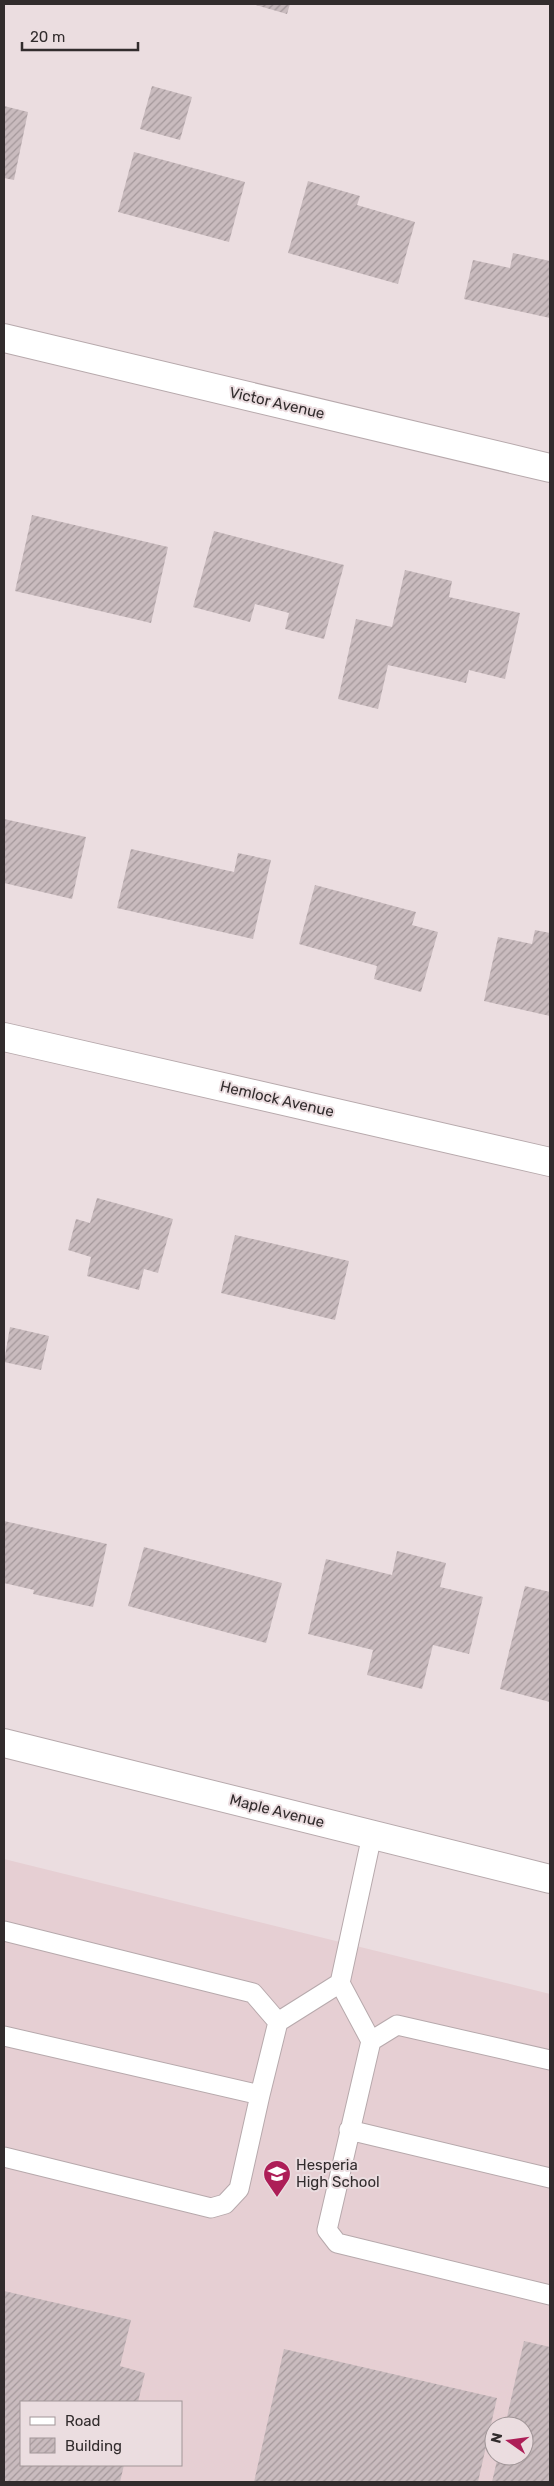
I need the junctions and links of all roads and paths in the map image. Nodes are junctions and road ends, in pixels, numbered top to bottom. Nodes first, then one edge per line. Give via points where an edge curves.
1 (4, 338) edge
2 (550, 468) edge
3 (4, 1037) edge
4 (550, 1162) edge
5 (4, 1743) edge
6 (372, 1835) junction
7 (550, 1879) edge
8 (4, 1931) edge
9 (340, 1983) junction
10 (278, 2022) junction
11 (4, 2036) edge
12 (371, 2041) junction
13 (550, 2060) edge
14 (260, 2096) junction
15 (350, 2130) junction
16 (4, 2157) edge
17 (550, 2178) edge
18 (550, 2295) edge

1 - 2 street, Victor Avenue
3 - 4 street, Hemlock Avenue
5 - 6 street, Maple Avenue
6 - 7 street, Maple Avenue
6 - 9 lane
8 - 10 lane via 253,1993
9 - 10 lane
9 - 12 lane
10 - 14 lane
11 - 14 lane
12 - 13 lane via 397,2024
12 - 15 lane
14 - 16 lane via 239,2190 225,2204 211,2208
15 - 17 lane
15 - 18 lane via 327,2230 337,2243

